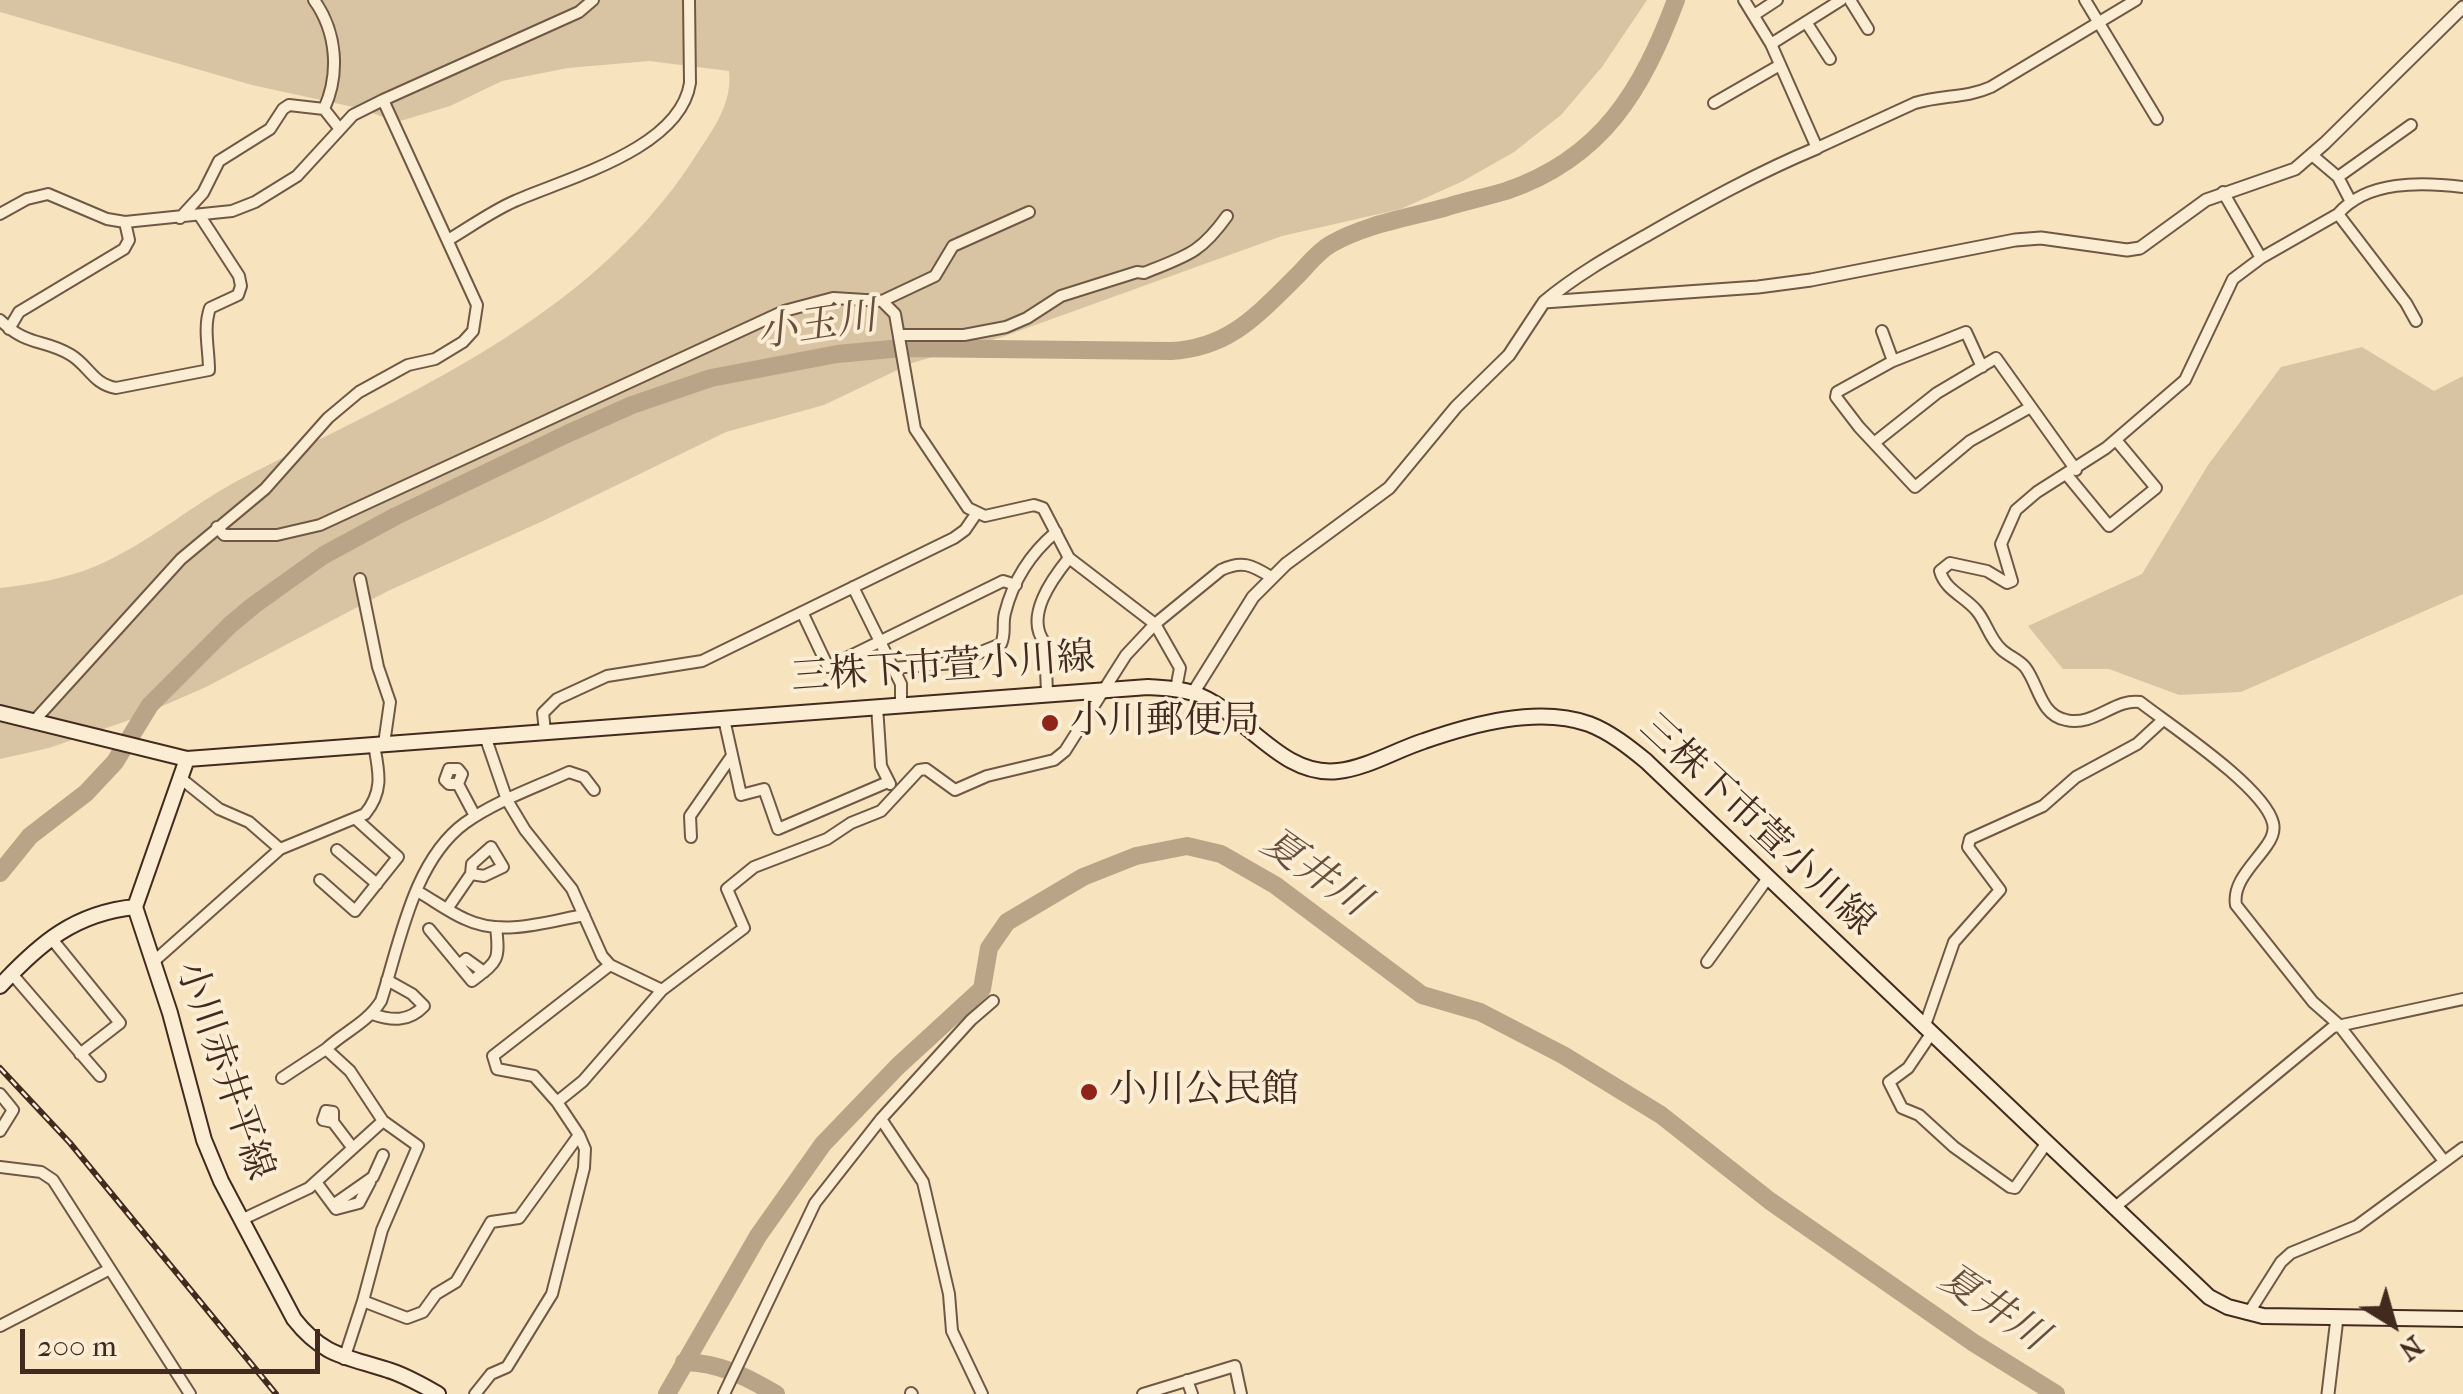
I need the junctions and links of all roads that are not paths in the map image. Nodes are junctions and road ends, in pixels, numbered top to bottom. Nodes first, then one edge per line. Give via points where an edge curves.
1 (314, 0) edge
2 (593, 0) edge
3 (689, 0) edge
4 (1744, 0) edge
5 (1778, 0) edge
6 (1841, 0) edge
7 (1850, 0) edge
8 (2085, 0) edge
9 (2136, 0) edge
10 (2463, 8) edge
11 (1754, 15) junction
12 (1806, 22) junction
13 (2099, 23) junction
14 (1868, 29) dead end
15 (1771, 44) junction
16 (1830, 59) dead end
17 (1780, 66) junction
18 (383, 100) junction
19 (1714, 103) dead end
20 (324, 109) junction
21 (2157, 119) dead end
22 (2411, 125) dead end
23 (340, 128) junction
24 (1816, 148) junction
25 (2312, 155) junction
26 (2338, 177) junction
27 (2463, 187) edge
28 (2223, 192) junction
29 (2350, 200) junction
30 (1029, 212) dead end
31 (0, 214) edge
32 (2338, 214) junction
33 (200, 216) junction
34 (1226, 216) dead end
35 (180, 218) junction
36 (126, 222) junction
37 (448, 240) junction
38 (2261, 258) junction
39 (882, 300) junction
40 (1544, 302) junction
41 (2416, 321) dead end
42 (4, 324) edge
43 (1882, 331) dead end
44 (899, 338) junction
45 (1893, 360) junction
46 (1982, 367) junction
47 (2029, 408) junction
48 (2116, 440) junction
49 (1874, 444) junction
50 (2072, 472) junction
51 (976, 514) junction
52 (217, 528) junction
53 (1056, 532) junction
54 (1069, 558) junction
55 (1271, 576) junction
56 (360, 578) dead end
57 (1016, 585) junction
58 (853, 587) junction
59 (802, 612) junction
60 (1155, 624) junction
61 (880, 642) junction
62 (892, 668) junction
63 (1104, 689) junction
64 (1176, 689) junction
65 (1048, 693) junction
66 (1193, 693) junction
67 (902, 704) junction
68 (877, 706) junction
69 (0, 713) edge
70 (724, 718) junction
71 (2163, 720) junction
72 (34, 721) junction
73 (545, 732) junction
74 (484, 736) junction
75 (379, 744) junction
76 (731, 757) junction
77 (187, 758) junction
78 (179, 777) junction
79 (888, 782) junction
80 (458, 784) dead end
81 (594, 790) dead end
82 (898, 792) junction
83 (507, 800) junction
84 (475, 816) junction
85 (356, 818) junction
86 (691, 837) dead end
87 (280, 849) junction
88 (337, 850) dead end
89 (471, 874) dead end
90 (1768, 878) junction
91 (320, 880) dead end
92 (377, 884) junction
93 (417, 891) junction
94 (135, 906) junction
95 (447, 909) junction
96 (584, 915) junction
97 (496, 927) junction
98 (429, 929) dead end
99 (51, 938) junction
100 (1708, 962) dead end
101 (152, 963) junction
102 (610, 966) junction
103 (12, 974) junction
104 (388, 980) junction
105 (0, 986) edge
106 (662, 990) junction
107 (2463, 998) edge
108 (993, 1001) dead end
109 (372, 1014) junction
110 (2338, 1024) junction
111 (1927, 1031) junction
112 (326, 1049) junction
113 (80, 1054) junction
114 (100, 1076) dead end
115 (282, 1078) dead end
116 (0, 1094) edge
117 (557, 1102) junction
118 (881, 1119) junction
119 (383, 1121) junction
120 (333, 1122) dead end
121 (0, 1130) edge
122 (580, 1135) junction
123 (2046, 1144) junction
124 (352, 1147) junction
125 (2463, 1148) edge
126 (383, 1155) dead end
127 (2440, 1156) junction
128 (0, 1168) edge
129 (316, 1182) junction
130 (2114, 1208) junction
131 (242, 1220) junction
132 (108, 1270) junction
133 (363, 1301) junction
134 (2248, 1314) junction
135 (2337, 1318) junction
136 (2463, 1320) edge
137 (0, 1326) edge
138 (344, 1359) junction
139 (1186, 1380) junction
140 (1150, 1393) edge
141 (190, 1394) edge
142 (438, 1394) edge
143 (475, 1394) edge
144 (724, 1394) edge
145 (982, 1394) edge
146 (1192, 1394) edge
147 (1241, 1394) edge
148 (2328, 1394) edge

1 - 20 street via 336,68
2 - 18 street
3 - 37 street via 690,83 673,119 614,160 512,202
4 - 11 street
5 - 11 street
6 - 12 street
7 - 14 street
8 - 13 street
9 - 13 street
10 - 25 street
11 - 15 street
12 - 15 street
12 - 16 street
13 - 21 street
13 - 24 street via 1991,87 1916,103
15 - 17 street
17 - 19 street
17 - 24 street
18 - 23 street
18 - 37 street
20 - 23 street
20 - 35 street via 283,109 270,130 219,161
22 - 26 street
23 - 33 street via 297,176 255,202
24 - 40 street via 1668,223
25 - 26 street
25 - 28 street via 2281,175
26 - 29 street
27 - 29 street via 2401,184
28 - 38 street
28 - 40 street via 2128,250 2015,240 1776,285
29 - 32 street
30 - 39 street via 953,246 935,276
31 - 36 street via 48,194
32 - 38 street
32 - 41 street
33 - 35 street
33 - 42 street via 241,286 238,295 210,308 209,370 106,386 74,357 24,340
34 - 44 street via 1193,254 1062,296 1006,326 964,336
35 - 36 street
36 - 42 street via 124,249
37 - 52 street via 477,305 473,331 435,359 408,365 358,392 265,490
38 - 48 street via 2227,289 2185,380
39 - 44 street via 895,314
39 - 52 street via 833,298 784,312 320,525 277,535 224,534
40 - 55 street via 1509,355 1389,488
43 - 45 street
44 - 51 street via 915,429
45 - 46 street via 1966,332
45 - 49 street via 1837,392
46 - 47 street via 1996,358
46 - 49 street
47 - 49 street via 1970,440 1915,486
47 - 50 street
48 - 50 street
48 - 50 street via 2156,488 2109,526
50 - 71 street via 2037,492 2007,524 2002,556 2012,581 1950,563 1940,571 1942,578 1979,613 1997,645 2029,672 2052,714 2081,721 2136,701
51 - 53 street via 1034,505 1048,514
51 - 58 street via 954,538
52 - 72 street via 180,559
53 - 54 street
53 - 57 street
54 - 60 street
54 - 65 street via 1046,591 1036,623 1045,643
55 - 60 street via 1233,564
55 - 66 street
56 - 75 street via 390,702
57 - 61 street via 1004,581
57 - 62 street via 1001,644 954,664
58 - 59 street
58 - 61 street
59 - 61 street via 828,667
59 - 73 street via 702,661 607,676 550,704
60 - 63 street
60 - 64 street via 1180,668
61 - 62 street
62 - 67 street
63 - 64 main road, 三株下市萱小川線
63 - 65 main road, 三株下市萱小川線
63 - 82 street via 1054,760 955,790 919,770
64 - 66 main road, 三株下市萱小川線
65 - 67 main road, 三株下市萱小川線
66 - 90 main road, 三株下市萱小川線 via 1317,771 1350,768 1425,740 1528,717 1588,724 1646,762
67 - 68 main road, 三株下市萱小川線
68 - 70 main road, 三株下市萱小川線
68 - 79 street via 880,766
69 - 72 main road
70 - 73 main road, 三株下市萱小川線
70 - 76 street
71 - 110 street via 2247,786 2272,819 2270,840 2236,888 2236,905
71 - 111 street via 2137,744 2076,776 2043,806 1970,839 1968,847 2000,890 1954,942
72 - 77 main road
73 - 74 main road, 三株下市萱小川線
74 - 75 main road, 三株下市萱小川線
74 - 83 street
75 - 77 main road, 三株下市萱小川線
75 - 85 street via 379,790
76 - 79 street via 741,794 764,789 778,829
76 - 86 street via 690,816
77 - 78 main road
78 - 87 street
78 - 94 main road
79 - 82 street
80 - 84 street
81 - 83 street via 569,772
82 - 106 street via 881,811 754,867 727,889 744,928
83 - 84 street
83 - 96 street
84 - 93 street via 439,847
85 - 87 street
85 - 92 street via 398,858
87 - 101 street
88 - 92 street
89 - 95 street
90 - 100 street
90 - 111 main road, 三株下市萱小川線
91 - 92 street via 355,911
93 - 95 street
93 - 104 street
94 - 99 main road via 91,914
94 - 101 main road, 小川赤井平線
95 - 97 street
96 - 97 street
96 - 102 street
97 - 98 street via 499,955 484,972 466,960 459,965
99 - 103 main road
99 - 113 street via 120,1023
101 - 131 main road, 小川赤井平線 via 204,1140
102 - 106 street
102 - 117 street via 492,1056 497,1068 534,1076
103 - 105 main road
103 - 113 street
104 - 109 street
104 - 109 street via 412,994 402,1019
106 - 117 street
107 - 110 street
108 - 118 street
109 - 112 street
110 - 127 street
110 - 130 street
111 - 123 main road, 三株下市萱小川線
111 - 123 street via 1908,1068 1889,1082 1902,1108 2015,1188
112 - 115 street
112 - 119 street via 350,1070
113 - 114 street
116 - 121 street via 13,1110
117 - 122 street
118 - 144 street via 815,1202
118 - 145 street via 923,1182 952,1331
119 - 124 street
119 - 133 street via 418,1146 382,1230
120 - 124 street
122 - 133 street via 518,1218 491,1222 456,1282 423,1312 407,1318
122 - 143 street via 584,1168 552,1294 507,1366
123 - 130 main road, 三株下市萱小川線
124 - 129 street
125 - 127 street
126 - 129 street via 360,1203 336,1209
127 - 134 street via 2357,1226 2281,1262
128 - 132 street via 54,1180
129 - 131 street
130 - 134 main road, 三株下市萱小川線 via 2209,1297
131 - 138 main road, 小川赤井平線 via 294,1319 307,1336
132 - 137 street
132 - 141 street
133 - 138 street
134 - 135 main road, 三株下市萱小川線
135 - 136 main road, 三株下市萱小川線
135 - 148 street
138 - 142 main road, 小川赤井平線 via 389,1370
139 - 140 street
139 - 146 street
139 - 147 street via 1236,1366

